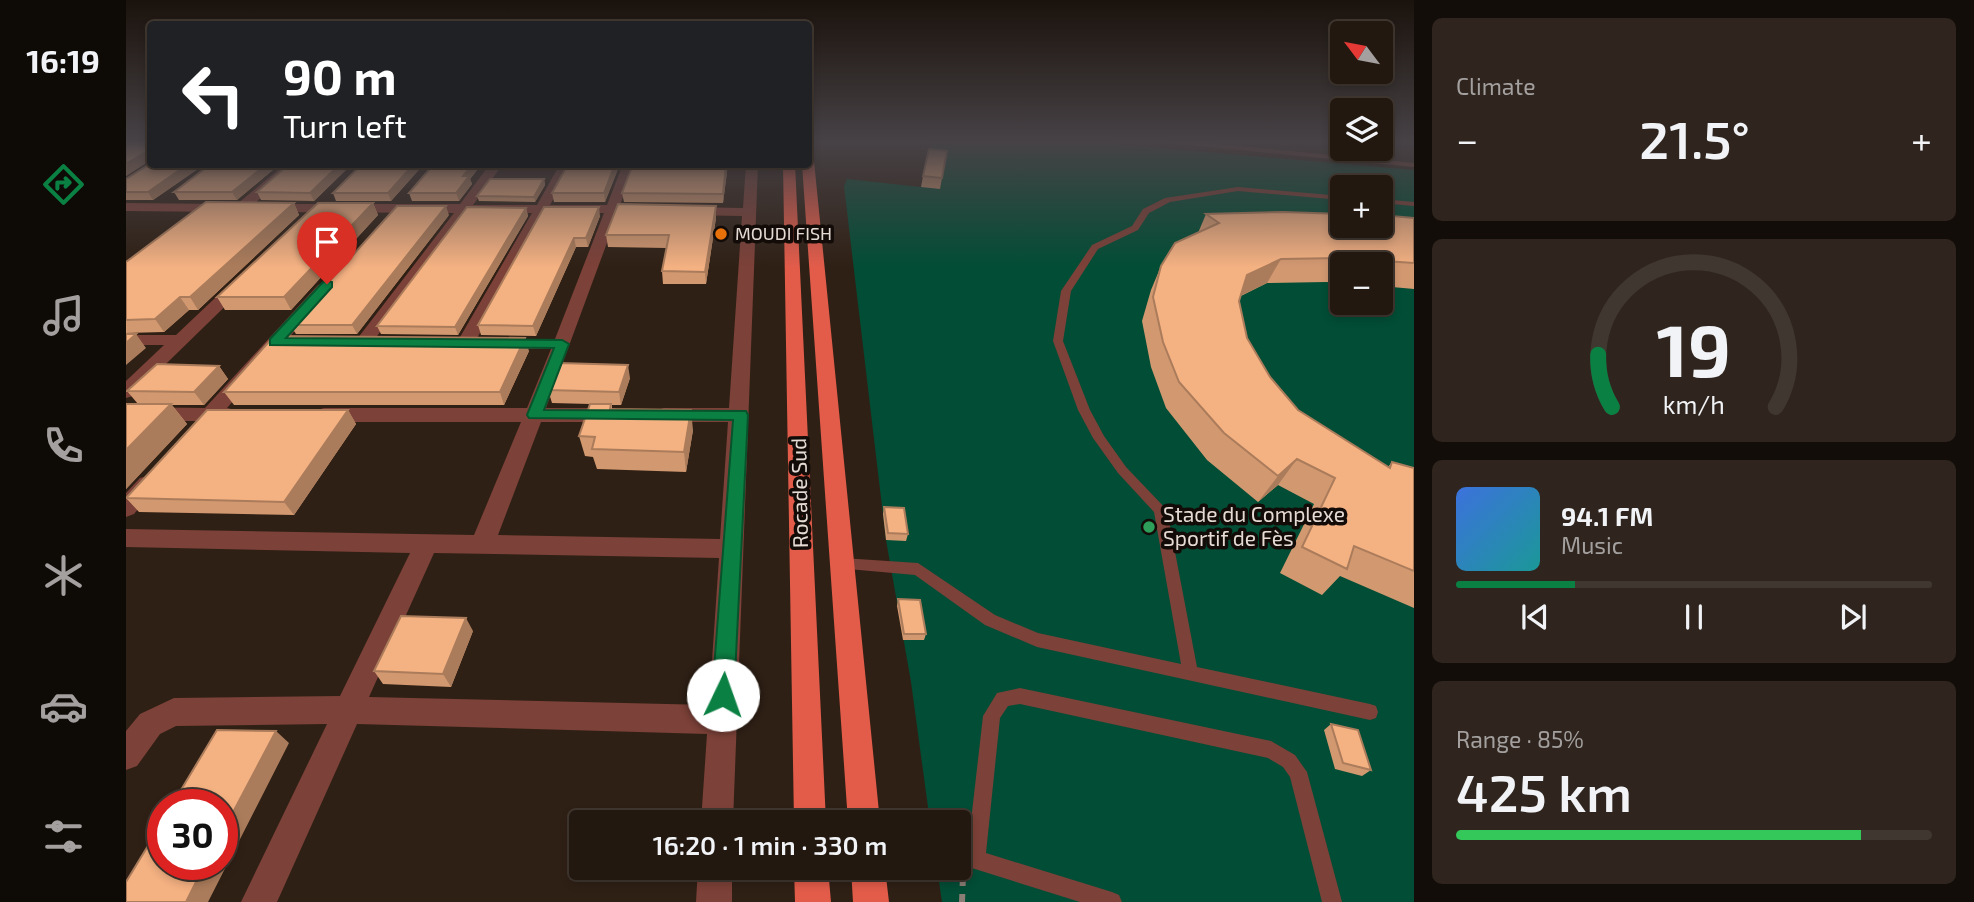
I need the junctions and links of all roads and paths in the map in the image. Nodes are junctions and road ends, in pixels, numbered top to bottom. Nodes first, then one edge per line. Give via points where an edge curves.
1 (271, 183) edge
2 (483, 183) edge
3 (555, 183) edge
4 (622, 183) edge
5 (751, 183) edge
6 (790, 183) edge
7 (810, 183) edge
8 (412, 190) edge
9 (336, 191) edge
10 (177, 193) edge
11 (1330, 197) edge
12 (1393, 202) edge
13 (1414, 204) edge
14 (126, 207) edge
15 (157, 207) junction
16 (207, 208) junction
17 (242, 208) junction
18 (318, 208) junction
19 (398, 208) junction
20 (464, 208) junction
21 (541, 208) junction
22 (612, 209) junction
23 (654, 210) edge
24 (681, 211) edge
25 (750, 212) junction
26 (187, 224) edge
27 (298, 227) edge
28 (379, 228) edge
29 (250, 274) edge
30 (331, 280) edge
31 (126, 340) edge
32 (182, 340) junction
33 (275, 342) junction
34 (300, 342) edge
35 (389, 343) edge
36 (562, 344) junction
37 (126, 392) edge
38 (126, 414) edge
39 (210, 415) junction
40 (250, 415) edge
41 (304, 415) edge
42 (534, 415) junction
43 (740, 415) junction
44 (191, 436) edge
45 (163, 467) edge
46 (126, 509) edge
47 (126, 538) edge
48 (427, 542) junction
49 (484, 543) junction
50 (731, 549) junction
51 (842, 564) junction
52 (1190, 671) junction
53 (348, 710) junction
54 (1370, 712) dead end
55 (721, 720) junction
56 (126, 755) edge
57 (717, 810) edge
58 (810, 810) edge
59 (863, 810) edge
60 (971, 834) edge
61 (971, 858) edge
62 (714, 880) edge
63 (812, 880) edge
64 (869, 880) edge
65 (258, 902) edge
66 (713, 902) edge
67 (813, 902) edge
68 (871, 902) edge
69 (1112, 902) edge
70 (1332, 902) edge

1 - 17 street
2 - 20 street
3 - 21 street
4 - 22 street
5 - 25 street
6 - 58 highway, Rocade Sud
7 - 51 highway, Rocade Sud
8 - 19 street
9 - 18 street
10 - 15 street
11 - 52 lane via 1238,189 1168,200 1146,211 1135,228 1095,247 1066,291 1058,341 1099,438 1160,510
12 - 13 lane
14 - 15 street
15 - 16 street
16 - 17 street
16 - 26 street
17 - 18 street
18 - 19 street
18 - 27 street
19 - 20 street
19 - 28 street
20 - 21 street
20 - 35 street via 357,343
21 - 22 street
21 - 36 street via 458,344
22 - 23 street
22 - 36 street
24 - 25 street
25 - 43 street
29 - 32 street
30 - 33 street
31 - 32 street
32 - 37 street
33 - 34 street
33 - 39 street
36 - 42 street
38 - 39 street
39 - 40 street
39 - 44 street
41 - 42 street
42 - 43 street
42 - 49 street
43 - 50 street
45 - 46 street
47 - 48 street
48 - 49 street
48 - 53 street
49 - 50 street
50 - 55 street
51 - 52 lane via 918,569 990,620 1028,637
51 - 59 highway, Rocade Sud
52 - 54 lane
53 - 55 street
53 - 56 street via 174,712 150,724
53 - 65 street
55 - 57 street
60 - 70 lane via 992,716 1003,699 1020,696 1271,750 1289,761 1298,772
61 - 69 lane
62 - 66 street
63 - 67 highway
64 - 68 highway

